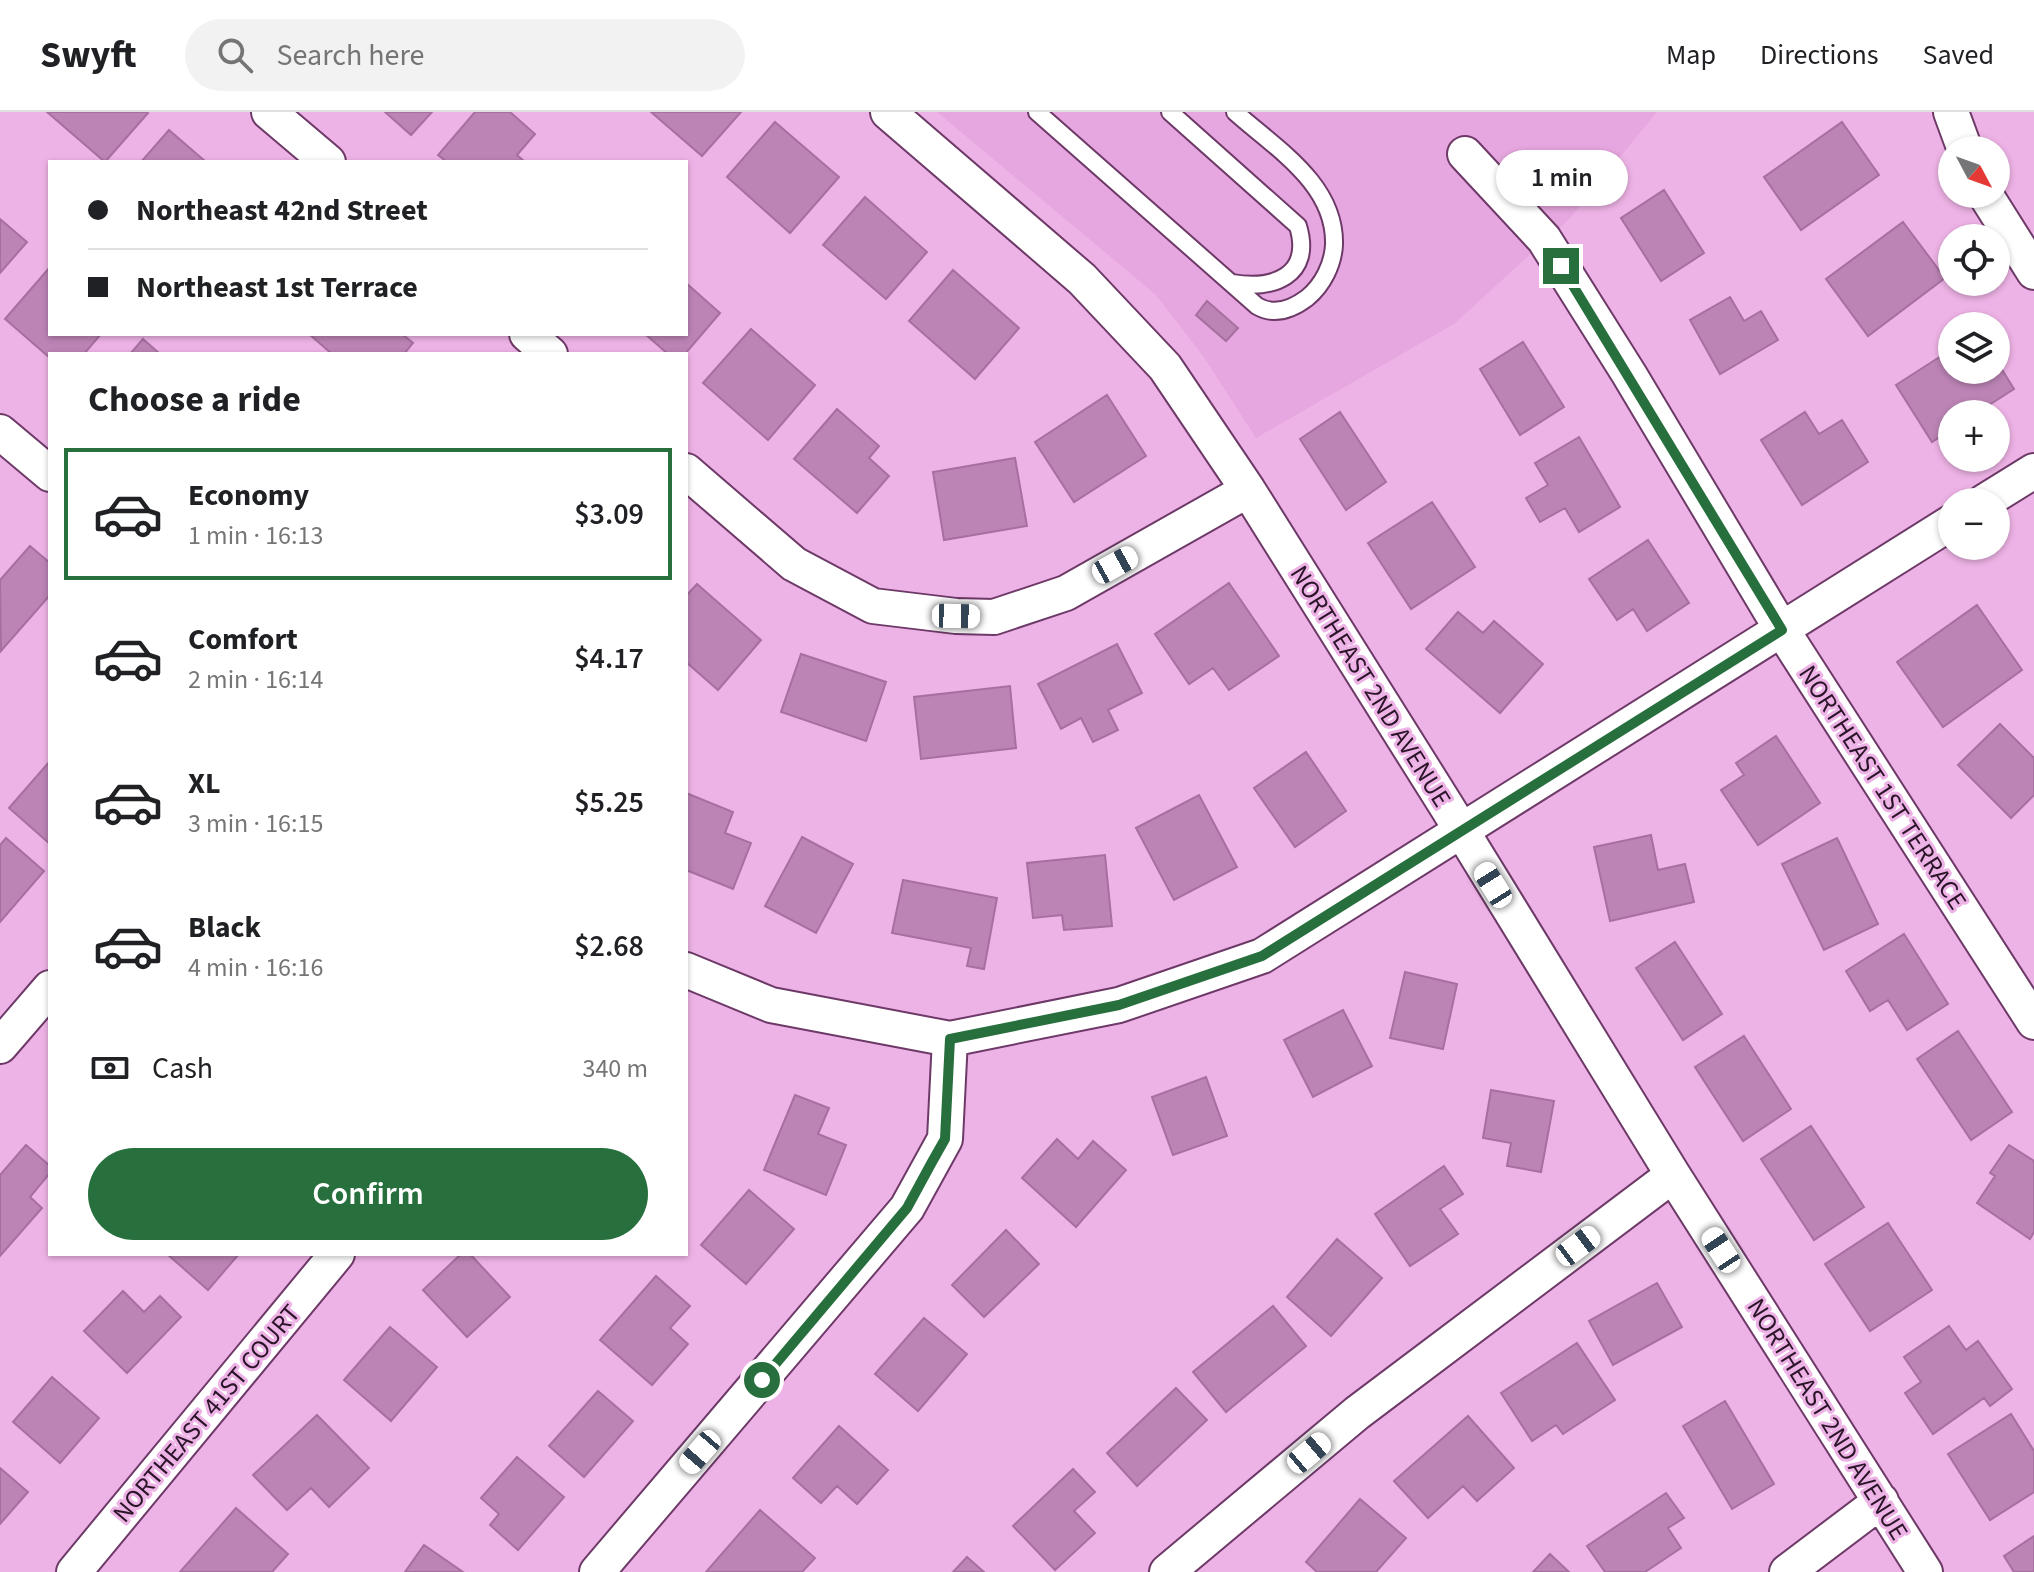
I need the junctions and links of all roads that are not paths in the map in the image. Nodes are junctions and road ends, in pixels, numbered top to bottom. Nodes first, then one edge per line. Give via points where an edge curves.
1 (269, 112) edge
2 (888, 112) edge
3 (1037, 112) edge
4 (1170, 112) edge
5 (1235, 112) edge
6 (1951, 112) edge
7 (1960, 136) edge
8 (1465, 154) dead end
9 (326, 160) edge
10 (1994, 208) edge
11 (2034, 272) edge
12 (1230, 282) junction
13 (529, 336) edge
14 (548, 352) edge
15 (3, 440) edge
16 (2034, 471) edge
17 (48, 473) edge
18 (688, 473) edge
19 (2007, 488) edge
20 (1248, 490) junction
21 (1938, 531) edge
22 (1782, 630) junction
23 (1460, 830) junction
24 (688, 971) edge
25 (48, 990) edge
26 (2034, 1022) edge
27 (950, 1039) junction
28 (0, 1046) edge
29 (1673, 1175) junction
30 (335, 1256) edge
31 (1881, 1501) junction
32 (74, 1572) edge
33 (597, 1572) edge
34 (1167, 1572) edge
35 (1787, 1572) edge
36 (1925, 1572) edge

1 - 9 street
2 - 20 street, NORTHEAST 2ND AVENUE via 1082,279 1165,367
3 - 12 lane
4 - 12 lane via 1298,226 1304,245 1287,275 1256,287
5 - 12 lane via 1312,182 1332,217 1334,236 1328,271 1294,306 1268,312
6 - 7 street
8 - 22 street, NORTHEAST 1ST TERRACE via 1544,239
10 - 11 street
13 - 14 street
15 - 17 street
16 - 19 street
18 - 20 street via 794,564 873,606 956,616 994,617 1066,593
20 - 23 street, NORTHEAST 2ND AVENUE
21 - 22 street
22 - 23 street
22 - 26 street, NORTHEAST 1ST TERRACE
23 - 27 street via 1262,956 1119,1005
23 - 29 street, NORTHEAST 2ND AVENUE
24 - 27 street via 771,1005
25 - 28 street
27 - 33 street via 945,1139 907,1208
29 - 31 street, NORTHEAST 2ND AVENUE
29 - 34 street via 1357,1413
30 - 32 street, NORTHEAST 41ST COURT
31 - 35 street
31 - 36 street, NORTHEAST 2ND AVENUE

